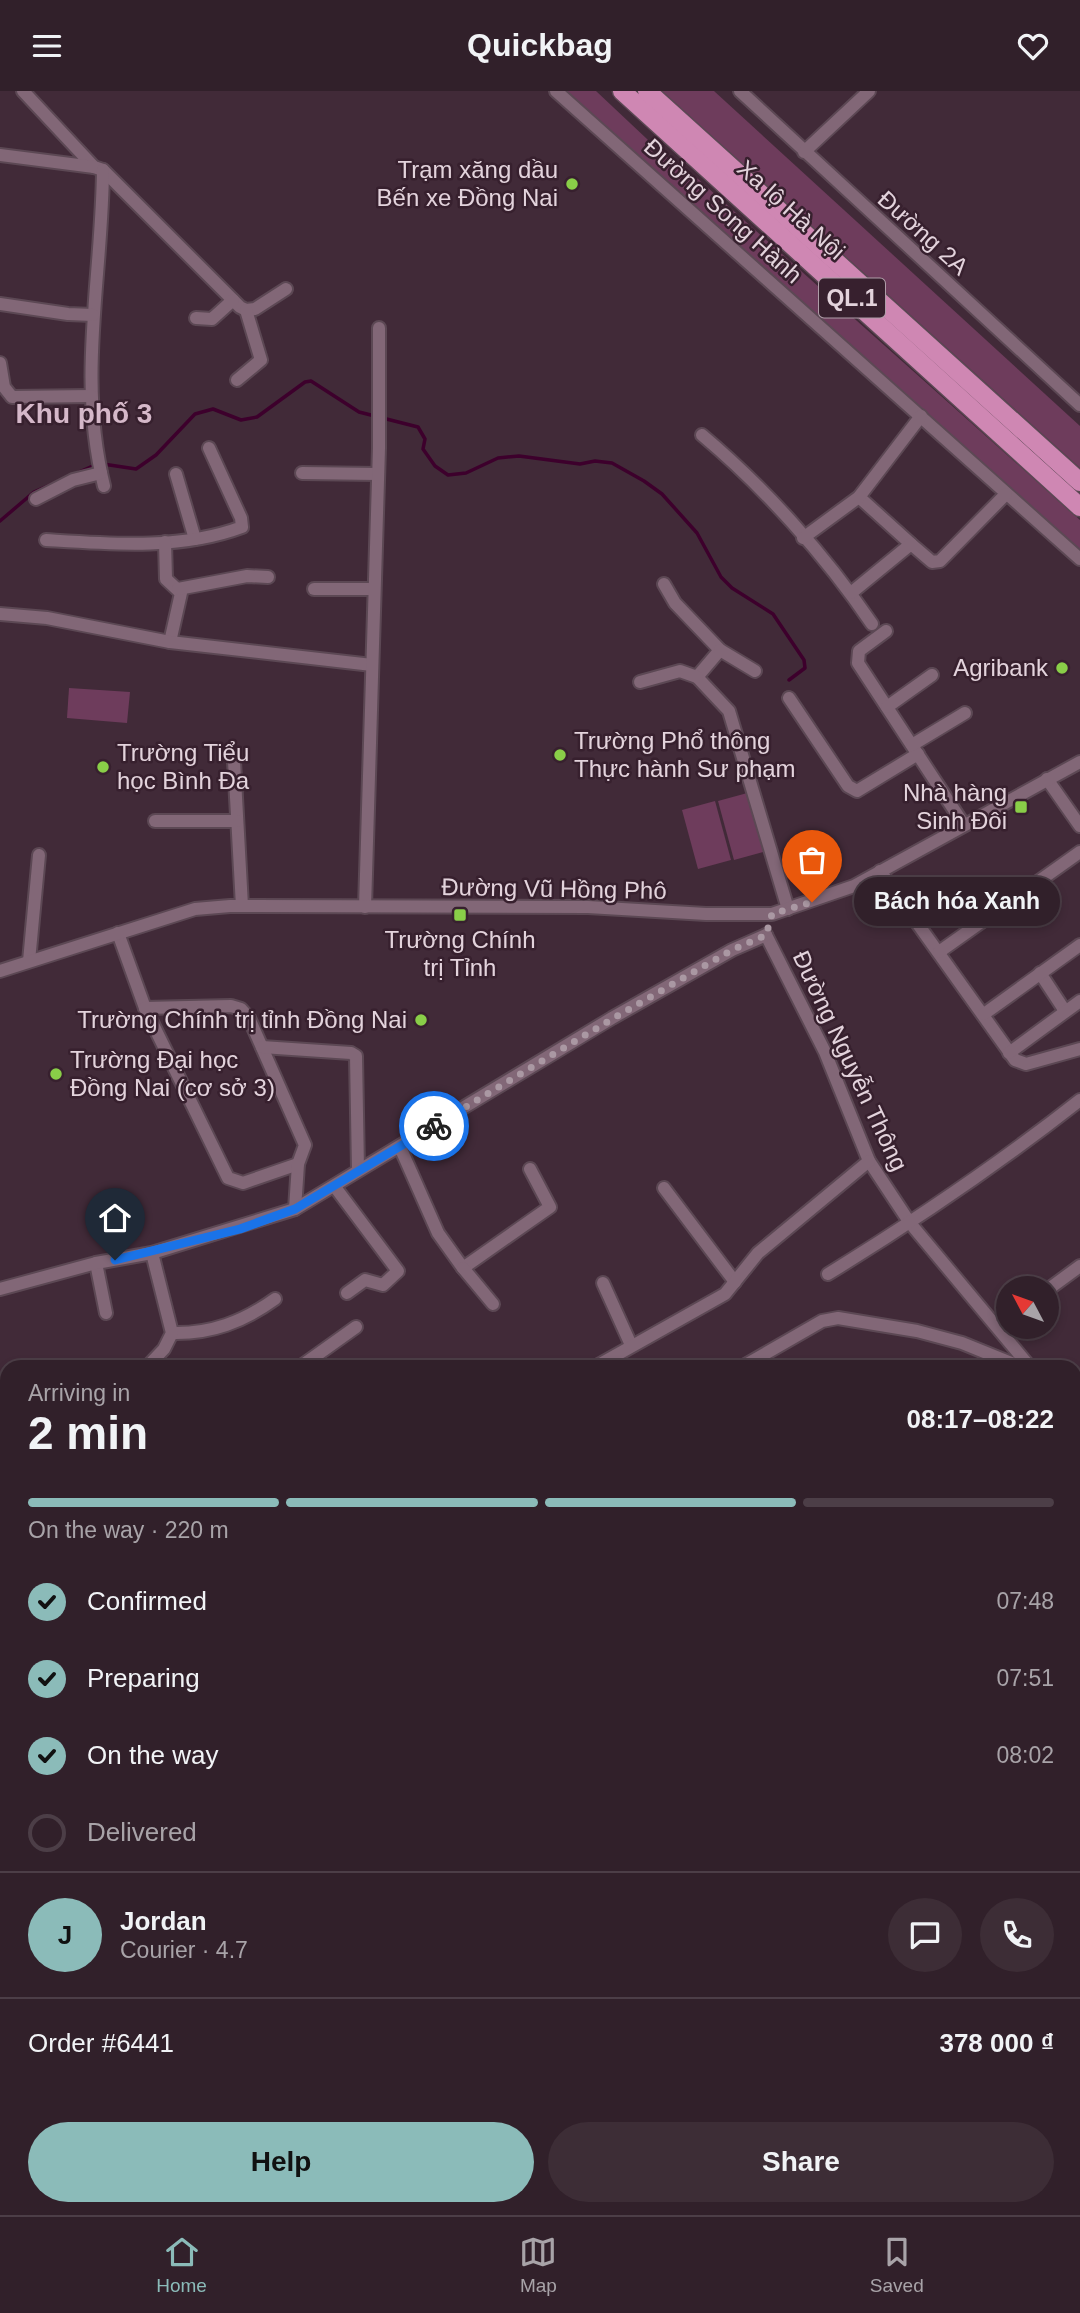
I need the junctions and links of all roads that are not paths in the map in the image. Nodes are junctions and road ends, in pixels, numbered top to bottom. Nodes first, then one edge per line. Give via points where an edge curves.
1 (23, 91) edge
2 (556, 91) edge
3 (622, 91) edge
4 (648, 91) edge
5 (869, 91) edge
6 (743, 93) edge
7 (804, 152) junction
8 (0, 155) edge
9 (98, 169) junction
10 (286, 289) dead end
11 (233, 300) junction
12 (0, 304) edge
13 (246, 310) junction
14 (93, 315) junction
15 (196, 318) dead end
16 (379, 328) dead end
17 (0, 363) edge
18 (237, 380) dead end
19 (91, 396) junction
20 (1080, 405) edge
21 (920, 416) junction
22 (702, 435) dead end
23 (209, 448) dead end
24 (302, 473) dead end
25 (176, 474) dead end
26 (378, 474) junction
27 (1080, 482) edge
28 (1006, 494) junction
29 (859, 497) junction
30 (36, 499) dead end
31 (1080, 507) edge
32 (803, 538) junction
33 (195, 539) junction
34 (46, 540) dead end
35 (165, 542) junction
36 (911, 544) junction
37 (1080, 559) edge
38 (268, 577) dead end
39 (664, 584) dead end
40 (178, 589) junction
41 (314, 589) dead end
42 (373, 589) junction
43 (851, 593) junction
44 (0, 614) edge
45 (872, 624) dead end
46 (886, 631) dead end
47 (170, 642) junction
48 (720, 650) junction
49 (372, 665) junction
50 (755, 671) dead end
51 (932, 675) dead end
52 (697, 677) junction
53 (640, 682) dead end
54 (789, 698) dead end
55 (887, 707) junction
56 (965, 713) dead end
57 (915, 750) junction
58 (234, 761) dead end
59 (1080, 762) edge
60 (1047, 779) junction
61 (155, 821) dead end
62 (237, 821) junction
63 (964, 825) junction
64 (1080, 825) edge
65 (1080, 852) edge
66 (38, 855) dead end
67 (880, 871) junction
68 (242, 906) junction
69 (365, 907) junction
70 (788, 908) junction
71 (772, 914) junction
72 (118, 933) junction
73 (766, 935) junction
74 (1080, 945) edge
75 (939, 952) junction
76 (29, 961) junction
77 (0, 971) edge
78 (1040, 974) junction
79 (1080, 1001) edge
80 (145, 1008) junction
81 (1065, 1011) junction
82 (984, 1014) junction
83 (262, 1047) junction
84 (1080, 1049) edge
85 (1009, 1053) junction
86 (1080, 1100) edge
87 (400, 1147) junction
88 (869, 1161) junction
89 (298, 1164) junction
90 (358, 1170) junction
91 (530, 1170) dead end
92 (335, 1187) junction
93 (664, 1188) dead end
94 (295, 1209) junction
95 (910, 1223) junction
96 (152, 1253) junction
97 (96, 1263) junction
98 (1080, 1266) edge
99 (463, 1268) junction
100 (828, 1274) dead end
101 (1059, 1281) edge
102 (735, 1282) junction
103 (603, 1283) dead end
104 (0, 1289) edge
105 (347, 1293) dead end
106 (275, 1299) dead end
107 (493, 1304) dead end
108 (106, 1313) dead end
109 (996, 1316) edge
110 (356, 1327) dead end
111 (172, 1333) junction
112 (1012, 1339) edge
113 (631, 1345) junction
114 (154, 1360) edge
115 (310, 1360) edge
116 (606, 1360) edge
117 (754, 1360) edge
118 (999, 1360) edge
119 (1026, 1360) edge

1 - 9 street
2 - 21 street, Đường Song Hành
3 - 31 highway, Xa lộ Hà Nội / QL.1
4 - 27 highway, Xa lộ Hà Nội / QL.1
5 - 7 street
6 - 7 street, Đường 2A
7 - 20 street, Đường 2A
8 - 9 street
9 - 11 street
9 - 14 street
10 - 13 street
11 - 13 street
11 - 15 street via 212,319
12 - 14 street
13 - 18 street via 261,360
14 - 19 street
16 - 26 street
17 - 19 street via 4,387 12,397
19 - 30 street via 103,479 73,480
21 - 28 street, Đường Song Hành
21 - 29 street
22 - 32 street via 755,484
23 - 33 street via 243,525
24 - 26 street
25 - 33 street
26 - 42 street
28 - 36 street via 940,561 929,561
28 - 37 street, Đường Song Hành
29 - 32 street
29 - 36 street
32 - 43 street
33 - 35 street
34 - 35 street
35 - 40 street via 166,579
36 - 43 street
38 - 40 street via 247,576
39 - 48 street via 675,603
40 - 47 street via 181,597
41 - 42 street
42 - 49 street
43 - 45 street
44 - 47 street via 47,618
46 - 55 street via 859,652 857,659
47 - 49 street
48 - 50 street
48 - 52 street
49 - 69 street
51 - 55 street
52 - 53 street via 680,671
52 - 70 street via 729,711
54 - 57 street via 848,786 857,791
55 - 57 street
56 - 57 street
57 - 63 street
58 - 62 street
59 - 60 street, Đường Vũ Hồng Phô
60 - 63 street, Đường Vũ Hồng Phô
60 - 64 street
61 - 62 street
62 - 68 street
63 - 67 street, Đường Vũ Hồng Phô
65 - 75 street
66 - 76 street
67 - 70 street, Đường Vũ Hồng Phô via 838,893
67 - 75 street
68 - 69 street, Đường Vũ Hồng Phô
68 - 72 street, Đường Vũ Hồng Phô via 195,909
69 - 71 street, Đường Vũ Hồng Phô via 588,907
70 - 71 street, Đường Vũ Hồng Phô
71 - 73 street
72 - 76 street, Đường Vũ Hồng Phô
72 - 80 street
73 - 87 street via 612,1019
73 - 88 street, Đường Nguyễn Thông via 825,1052
74 - 78 street
75 - 82 street
76 - 77 street, Đường Vũ Hồng Phô
78 - 81 street
78 - 82 street
79 - 81 street
80 - 83 street via 241,1009
80 - 89 street via 228,1178 243,1183
81 - 85 street
82 - 85 street
83 - 89 street via 305,1145
83 - 90 street via 356,1056
84 - 85 street via 1026,1064
86 - 95 street
87 - 90 street
87 - 99 street via 438,1233
88 - 95 street, Đường Nguyễn Thông
88 - 102 street via 758,1253
89 - 94 street
90 - 92 street
91 - 99 street via 550,1207
92 - 94 street
92 - 105 street via 398,1271 383,1285 365,1280
93 - 102 street
94 - 96 street
95 - 100 street
95 - 109 street, Đường Nguyễn Thông
96 - 97 street
96 - 111 street
97 - 104 street
97 - 108 street
98 - 101 street
99 - 107 street
102 - 113 street via 725,1294 689,1316
103 - 113 street
106 - 111 street via 216,1330
110 - 115 street
111 - 114 street
112 - 119 street, Đường Nguyễn Thông
113 - 116 street
117 - 118 street via 822,1321 838,1318 917,1331 962,1343

